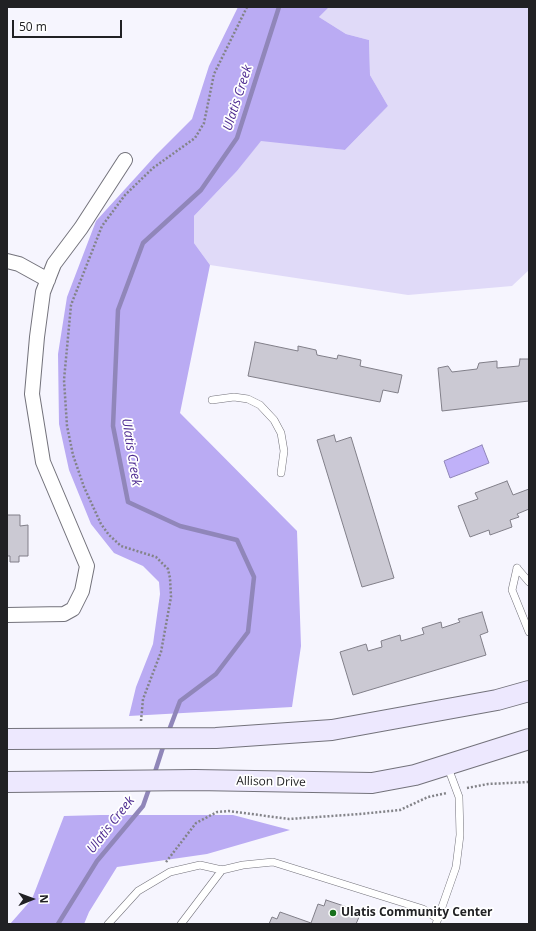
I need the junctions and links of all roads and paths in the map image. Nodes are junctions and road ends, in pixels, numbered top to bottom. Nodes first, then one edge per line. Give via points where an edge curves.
1 (247, 7) edge
2 (125, 160) dead end
3 (7, 261) edge
4 (48, 280) junction
5 (212, 400) dead end
6 (281, 473) dead end
7 (529, 582) edge
8 (7, 615) edge
9 (529, 632) edge
10 (529, 691) edge
11 (141, 721) dead end
12 (7, 739) edge
13 (529, 739) edge
14 (446, 765) junction
15 (7, 782) edge
16 (529, 782) edge
17 (467, 788) dead end
18 (446, 792) dead end
19 (222, 870) junction
20 (157, 880) junction
21 (437, 922) edge
22 (108, 924) edge
23 (181, 924) edge

1 - 11 path via 214,74 204,123 194,138 153,168 125,195 102,226 71,305 64,380 67,426 73,455 84,487 101,524 110,535 121,546 156,557 168,569 170,578 171,597 161,652 144,699
2 - 4 street via 81,228 54,264
3 - 4 street via 19,264
4 - 8 street via 43,292 32,394 43,462 87,566 82,591 74,609 64,614
5 - 6 lane via 234,397 248,399 260,405 274,420 281,433 284,451
7 - 9 lane via 517,568 512,590
10 - 12 main road via 497,700 332,730 216,738
13 - 14 main road, Allison Drive
14 - 15 main road, Allison Drive via 372,784 195,780
14 - 21 lane via 459,797 460,835 456,866
16 - 17 path
18 - 20 path via 400,810 360,814 289,819 217,812 196,823 160,868
19 - 20 lane via 200,865 170,872
19 - 21 lane via 273,862 423,909
19 - 23 lane
20 - 22 lane via 138,891

